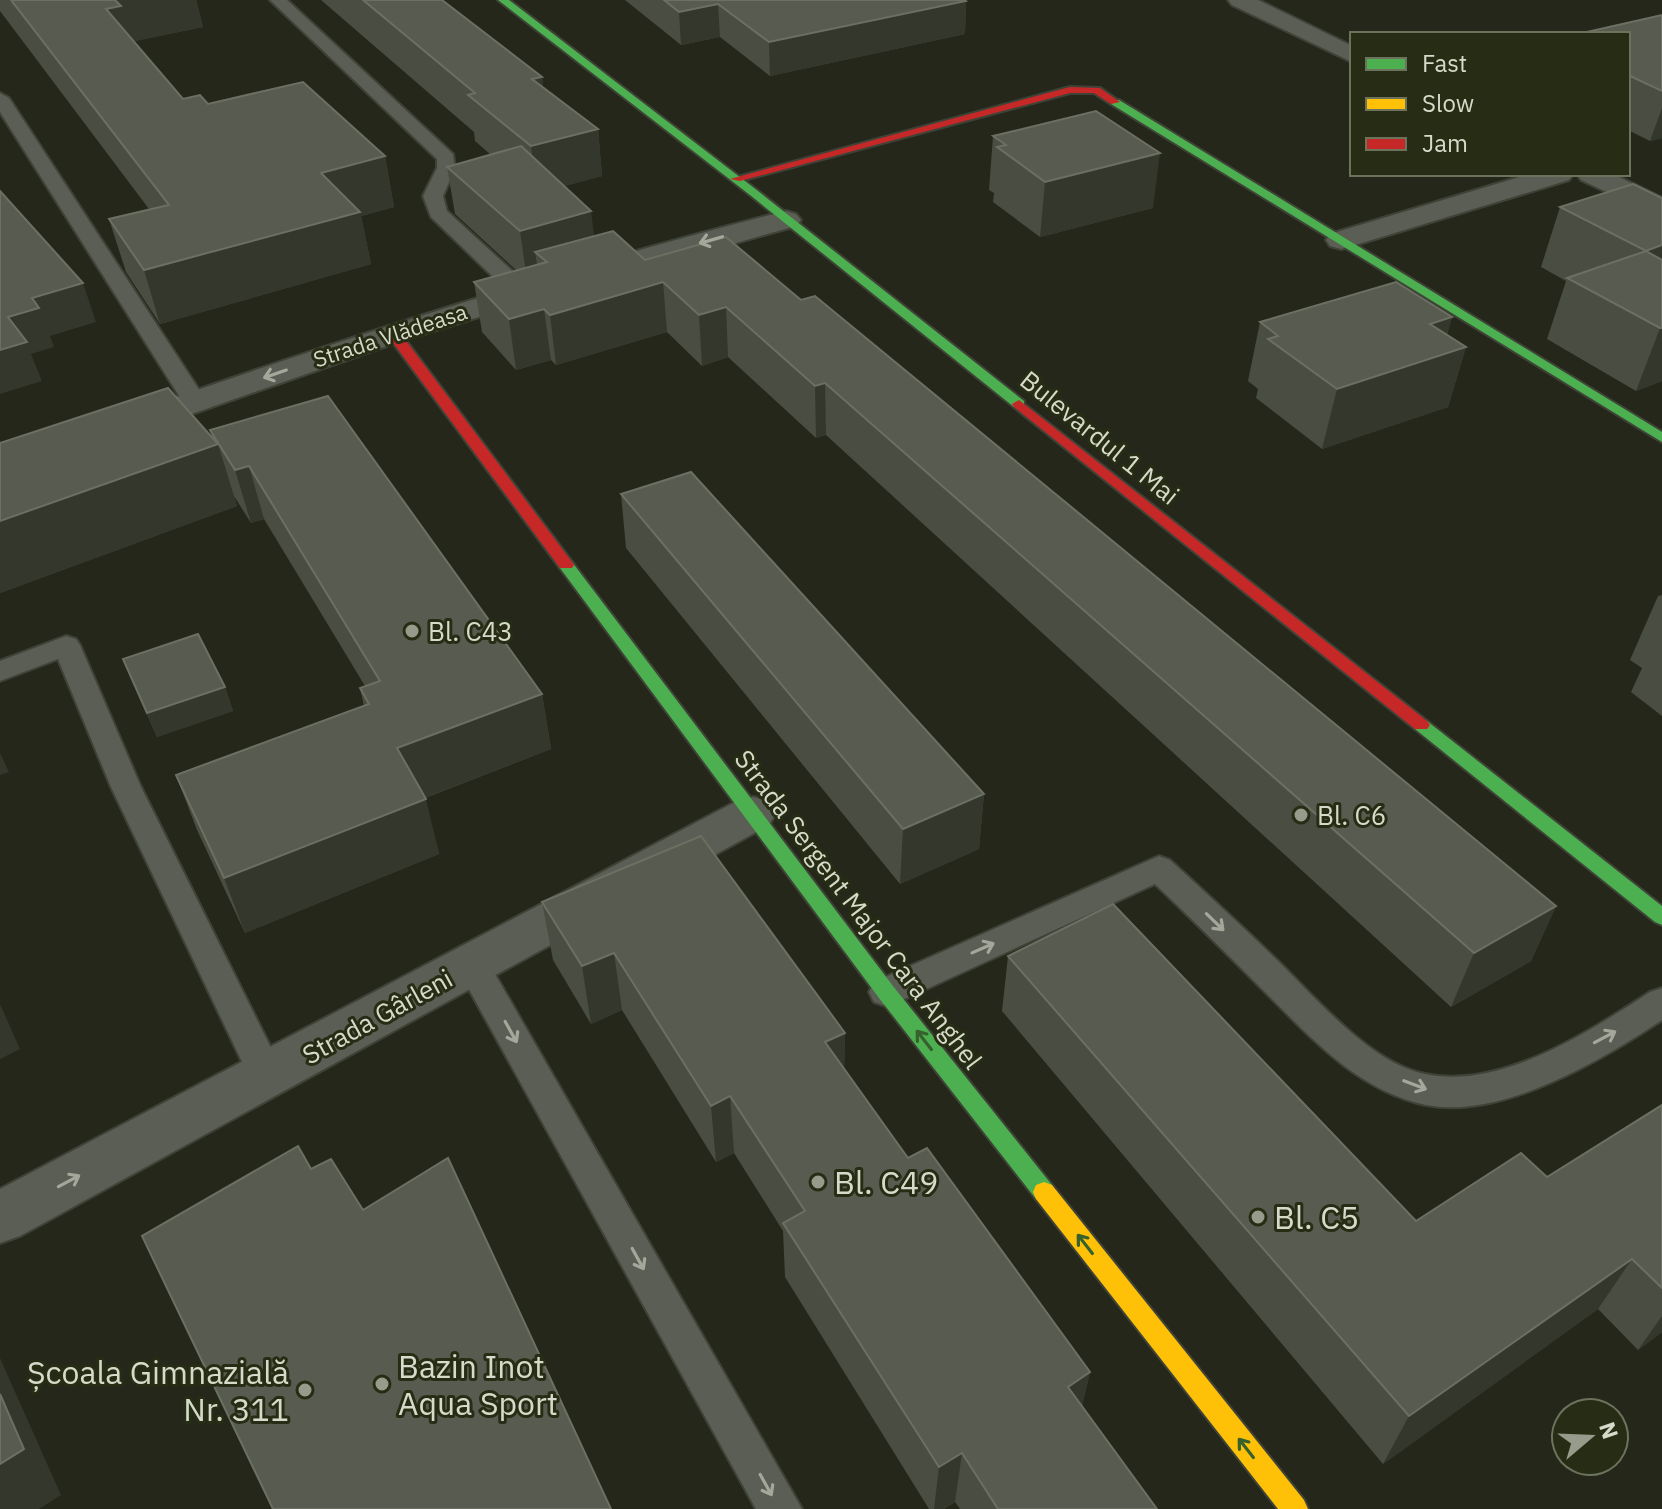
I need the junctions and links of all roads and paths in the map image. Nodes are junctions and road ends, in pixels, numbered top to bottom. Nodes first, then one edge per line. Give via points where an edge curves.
1 (278, 0) edge
2 (503, 0) edge
3 (1240, 0) edge
4 (1350, 54) edge
5 (0, 98) edge
6 (1552, 176) edge
7 (1595, 176) edge
8 (736, 179) junction
9 (1662, 209) edge
10 (786, 220) junction
11 (1341, 240) junction
12 (523, 293) junction
13 (393, 333) junction
14 (195, 402) junction
15 (100, 435) edge
16 (1662, 438) edge
17 (0, 672) edge
18 (753, 813) junction
19 (1662, 917) edge
20 (472, 964) junction
21 (886, 992) junction
22 (1662, 1002) edge
23 (267, 1076) junction
24 (0, 1218) edge
25 (780, 1509) edge
26 (1295, 1509) edge

1 - 12 lane via 446,158 433,196 438,213
2 - 8 street, Bulevardul 1 Mai
3 - 4 street
5 - 14 lane
6 - 11 street
7 - 9 street
8 - 10 street, Bulevardul 1 Mai
8 - 11 street via 1083,88 1105,94
10 -> 12 street, Strada Vlădeasa
10 - 19 street, Bulevardul 1 Mai
11 - 16 street
12 - 13 street, Strada Vlădeasa
13 -> 14 street, Strada Vlădeasa
13 - 18 street, Strada Sergent Major Cara Anghel
14 - 15 street, Strada Vlădeasa
17 - 23 lane via 66,645 126,787
18 - 20 street, Strada Gârleni
18 - 21 street, Strada Sergent Major Cara Anghel
20 - 23 street, Strada Gârleni
20 -> 25 lane
21 -> 22 lane via 1159,868 1345,1045 1383,1073 1427,1090 1476,1090 1547,1068
26 -> 21 street, Strada Sergent Major Cara Anghel
24 -> 23 street, Strada Gârleni

